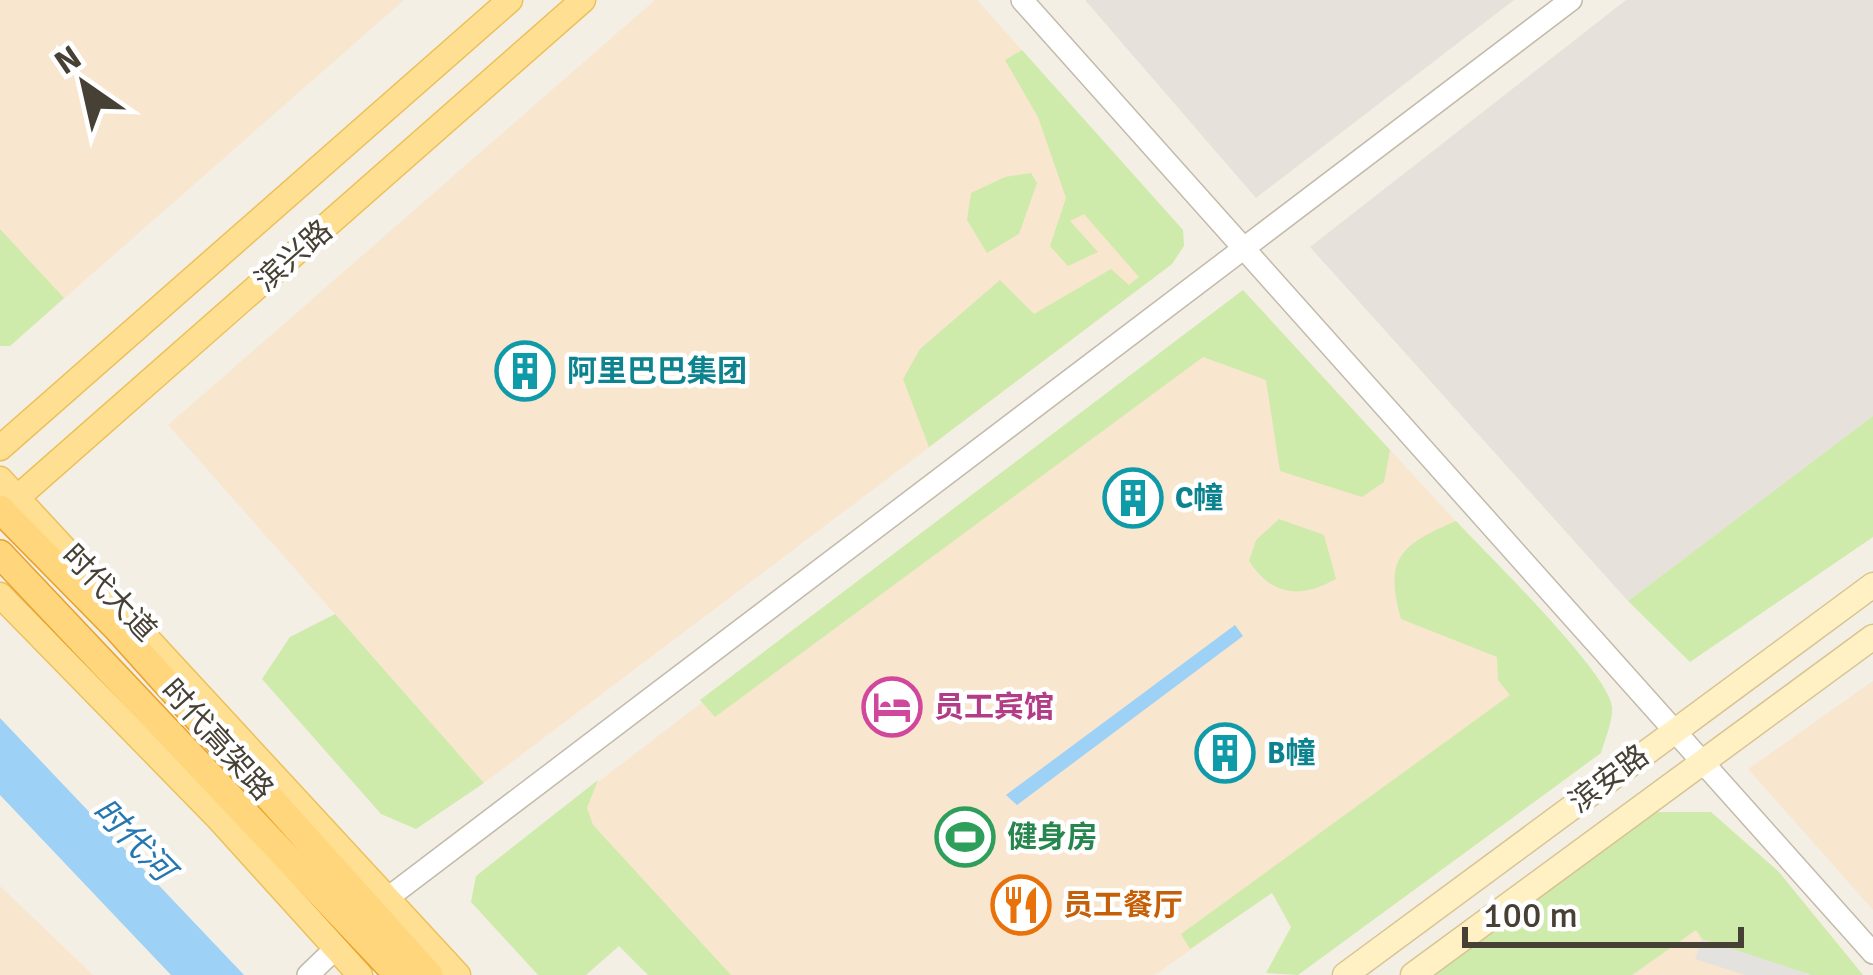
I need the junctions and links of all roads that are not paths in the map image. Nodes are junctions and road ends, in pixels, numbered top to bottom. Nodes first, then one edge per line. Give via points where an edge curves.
1 (510, 0) edge
2 (583, 0) edge
3 (1022, 0) edge
4 (1570, 0) edge
5 (1245, 249) junction
6 (0, 448) edge
7 (4, 497) edge
8 (0, 554) edge
9 (1873, 585) edge
10 (0, 595) edge
11 (1873, 637) edge
12 (1675, 729) junction
13 (1706, 762) junction
14 (389, 897) junction
15 (335, 949) junction
16 (1873, 953) edge
17 (308, 975) edge
18 (360, 975) edge
19 (398, 975) edge
20 (429, 975) edge
21 (458, 975) edge
22 (1345, 975) edge
23 (1414, 975) edge

1 - 6 main road, 滨兴路
2 - 7 main road, 滨兴路
3 - 5 street
4 - 5 street
5 - 12 street
5 - 14 street
7 - 14 main road, 时代大道
7 - 20 highway, 时代高架路
8 - 19 highway, 时代高架路
9 - 12 main road, 滨安路
10 - 15 main road
11 - 13 main road, 滨安路
12 - 13 street
12 - 22 main road, 滨安路
13 - 16 street
13 - 23 main road, 滨安路
14 - 21 main road, 时代大道
15 - 17 street
15 - 18 main road

